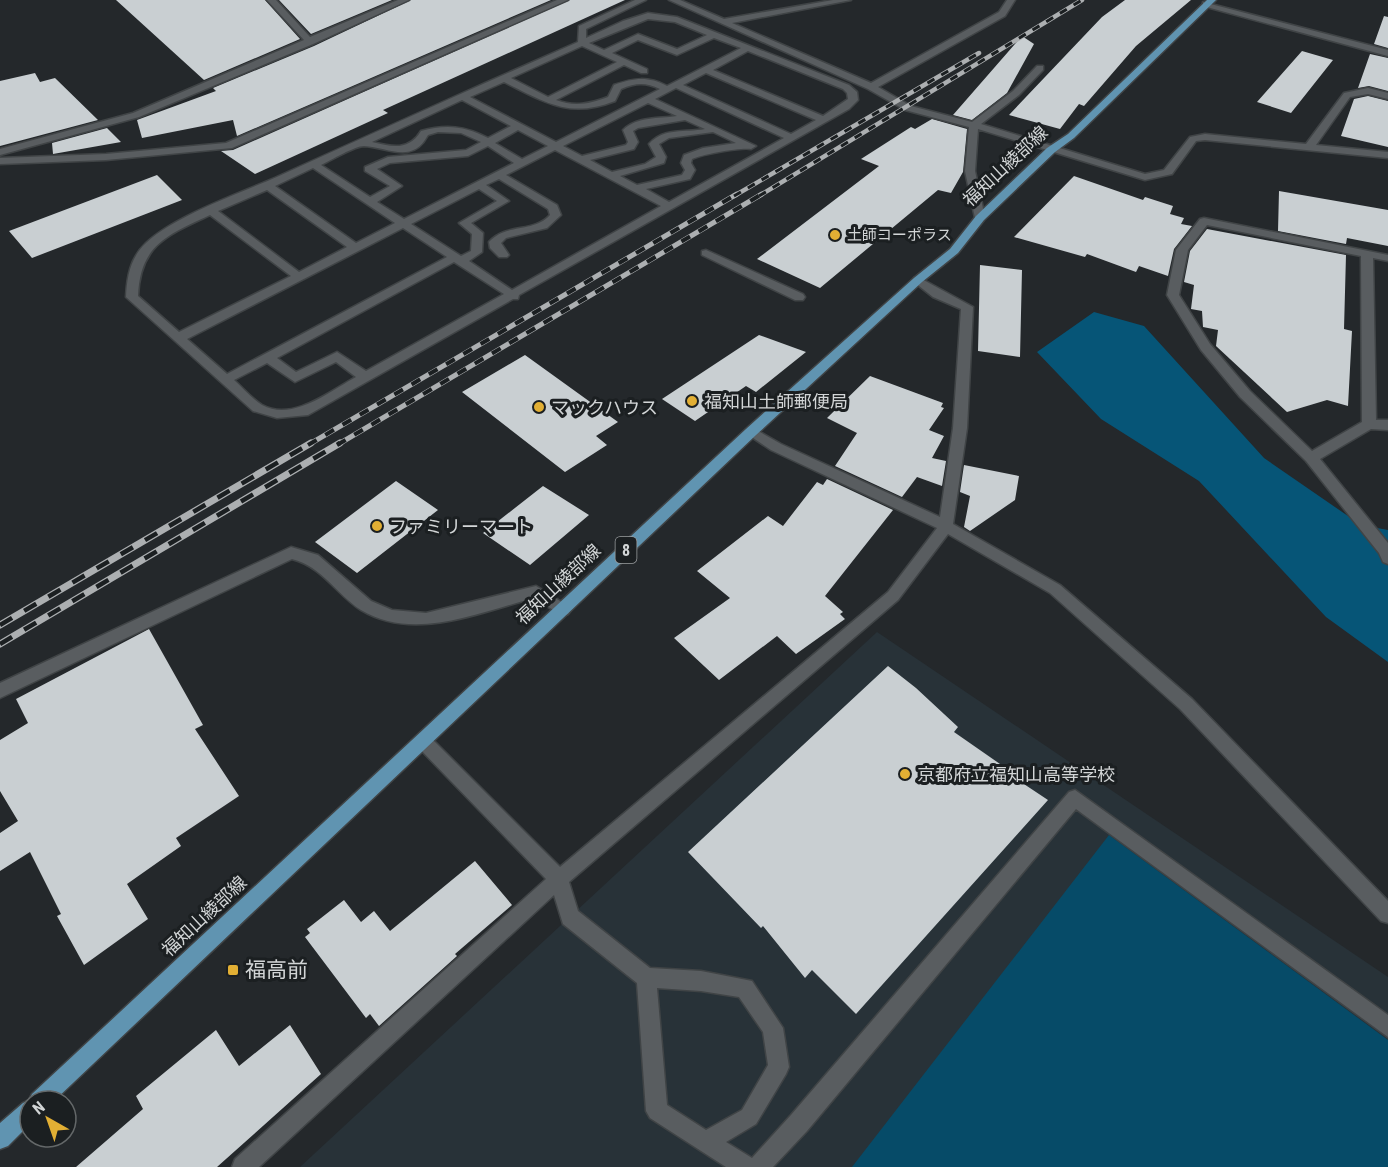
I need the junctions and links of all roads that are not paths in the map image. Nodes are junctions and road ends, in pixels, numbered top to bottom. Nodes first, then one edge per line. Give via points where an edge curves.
1 (271, 0) edge
2 (405, 0) edge
3 (564, 0) edge
4 (642, 0) edge
5 (673, 0) edge
6 (847, 0) edge
7 (1011, 0) edge
8 (1209, 2) edge
9 (723, 22) junction
10 (713, 34) junction
11 (310, 42) junction
12 (582, 43) junction
13 (747, 48) junction
14 (605, 53) junction
15 (1388, 53) edge
16 (624, 62) junction
17 (1040, 68) dead end
18 (644, 70) dead end
19 (706, 70) junction
20 (504, 78) junction
21 (672, 87) junction
22 (871, 87) junction
23 (1388, 96) edge
24 (463, 97) junction
25 (648, 99) junction
26 (548, 100) junction
27 (691, 116) junction
28 (823, 119) junction
29 (746, 123) dead end
30 (974, 125) junction
31 (519, 126) junction
32 (712, 129) junction
33 (725, 134) junction
34 (791, 137) junction
35 (362, 142) junction
36 (485, 142) junction
37 (744, 143) junction
38 (556, 146) junction
39 (1309, 147) junction
40 (1051, 150) junction
41 (0, 152) edge
42 (765, 152) junction
43 (1388, 155) edge
44 (582, 159) junction
45 (0, 161) edge
46 (522, 163) junction
47 (313, 164) junction
48 (499, 175) junction
49 (613, 175) junction
50 (267, 185) junction
51 (479, 185) junction
52 (638, 188) junction
53 (369, 202) junction
54 (669, 206) junction
55 (211, 211) junction
56 (980, 218) junction
57 (402, 224) junction
58 (355, 248) junction
59 (706, 253) dead end
60 (1367, 254) junction
61 (503, 255) dead end
62 (1388, 258) edge
63 (458, 259) junction
64 (298, 277) junction
65 (918, 280) junction
66 (514, 296) junction
67 (799, 297) dead end
68 (178, 338) junction
69 (269, 358) junction
70 (366, 378) junction
71 (225, 380) junction
72 (1369, 424) junction
73 (1388, 425) edge
74 (752, 432) junction
75 (1311, 458) junction
76 (946, 526) junction
77 (1388, 558) edge
78 (563, 610) junction
79 (0, 691) edge
80 (423, 741) junction
81 (559, 879) junction
82 (1388, 914) edge
83 (646, 978) junction
84 (1388, 1027) edge
85 (52, 1089) edge
86 (18, 1121) edge
87 (0, 1138) edge
88 (706, 1142) junction
89 (243, 1167) edge
90 (746, 1167) edge
91 (758, 1167) edge

1 - 11 street
2 - 11 street
3 - 45 street via 228,146
4 - 12 street via 582,28
5 - 9 street
6 - 9 street
7 - 22 street via 1002,14
8 - 15 street
8 - 40 main road, 福知山綾部線 / 8 via 1071,136
9 - 22 street
10 - 12 street via 677,20 648,16
10 - 13 street
10 - 14 street via 677,52 638,37
11 - 41 street via 136,115
12 - 14 street
12 - 20 street
13 - 19 street
13 - 28 street via 852,92 853,100 846,107
14 - 16 street
16 - 18 street
16 - 26 street
17 - 30 street via 1016,93
19 - 21 street
19 - 28 street
20 - 24 street
20 - 26 street
21 - 25 street
21 - 26 street via 647,79 633,81 617,87 612,99 583,110
21 - 34 street
22 - 30 street via 908,108
23 - 39 street via 1368,91 1347,95
24 - 31 street
24 - 35 street
25 - 27 street
25 - 38 street
27 - 32 street
27 - 44 street via 675,121 640,122 628,130 633,142 630,147
28 - 34 street
29 - 33 street
30 - 40 street
30 - 56 street via 970,171
31 - 36 street
31 - 38 street
32 - 33 street
32 - 49 street via 700,135 659,138 654,144 660,161
33 - 37 street
34 - 42 street
35 - 36 street via 385,149 409,149 424,133 440,127 458,127
35 - 47 street
36 - 46 street
36 - 53 street via 468,153 388,160 369,169 397,186
37 - 42 street
37 - 52 street via 732,150 696,151 688,157 690,170 686,177
38 - 44 street
38 - 46 street
39 - 40 street via 1205,136 1193,139 1168,172 1145,177
39 - 43 street
40 - 56 main road, 福知山綾部線 / 8
42 - 54 street
44 - 49 street
46 - 48 street
47 - 50 street
47 - 53 street
48 - 51 street
48 - 61 street via 554,207 556,215 552,222 542,226 510,230 500,236 495,242
49 - 52 street
50 - 55 street
50 - 58 street
51 - 57 street
51 - 63 street via 504,201 464,223 478,233 476,252
52 - 54 street
53 - 57 street
54 - 66 street
55 - 64 street
55 - 68 street via 161,237 133,267 132,297
56 - 65 main road, 福知山綾部線 / 8 via 954,251
57 - 58 street
57 - 63 street
58 - 64 street
59 - 67 street
60 - 62 street
60 - 72 street
60 - 75 street via 1204,221 1182,250 1173,295 1205,347 1245,394
63 - 66 street
63 - 69 street
64 - 68 street
65 - 74 main road, 福知山綾部線 / 8
65 - 76 street via 937,294 967,307 960,428
66 - 70 street
68 - 71 street
69 - 70 street via 295,378 337,356
69 - 71 street
70 - 71 street via 303,412 277,414 258,408
72 - 73 street
72 - 75 street
74 - 76 street via 776,447
74 - 78 main road, 福知山綾部線 / 8
75 - 77 street
76 - 81 street via 893,596
76 - 82 street via 1055,589 1186,704
78 - 79 street via 536,592 426,619 390,616 366,605 313,559 291,554
78 - 80 main road, 福知山綾部線 / 8
80 - 81 street
80 - 85 main road, 福知山綾部線 / 8
81 - 83 street via 570,917
81 - 89 street
83 - 88 street via 657,1111
83 - 88 street via 745,988 773,1028 779,1067 749,1117
84 - 91 street via 1075,798
86 - 87 main road
88 - 90 street

